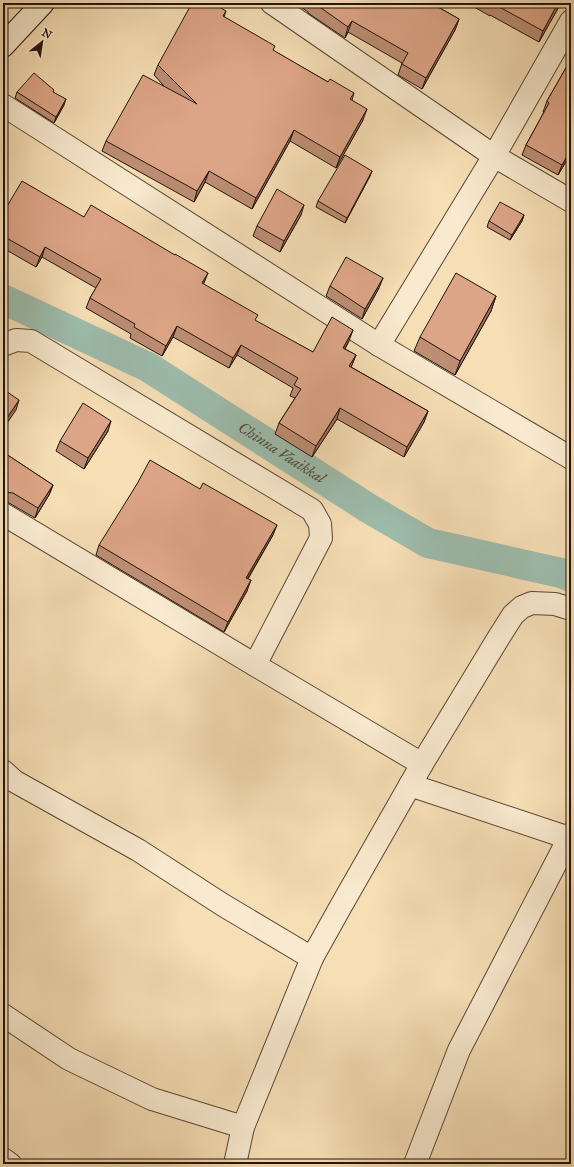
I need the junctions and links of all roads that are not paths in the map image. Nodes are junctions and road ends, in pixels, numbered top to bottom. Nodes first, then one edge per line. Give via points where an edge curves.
1 (43, 3) edge
2 (272, 3) edge
3 (571, 21) edge
4 (3, 46) edge
5 (3, 105) edge
6 (494, 156) junction
7 (571, 201) edge
8 (3, 345) edge
9 (379, 345) junction
10 (571, 458) edge
11 (3, 514) edge
12 (571, 609) edge
13 (255, 665) junction
14 (422, 764) junction
15 (3, 771) edge
16 (410, 785) junction
17 (570, 836) edge
18 (312, 958) junction
19 (3, 1015) edge
20 (243, 1127) junction
21 (3, 1159) edge
22 (10, 1164) edge
23 (235, 1164) edge
24 (415, 1164) edge

1 - 4 street
2 - 6 street
3 - 6 street
5 - 9 street
6 - 7 street
6 - 9 street
8 - 13 street via 16,340 31,341 312,510 320,524 320,538
9 - 10 street
11 - 13 street
12 - 14 street via 555,604 532,603 513,615
13 - 14 street
14 - 16 street
15 - 18 street via 14,781 138,850
16 - 17 street
16 - 18 street
17 - 24 street via 460,1050
18 - 20 street
19 - 20 street via 69,1059 152,1099
20 - 23 street
21 - 22 street

